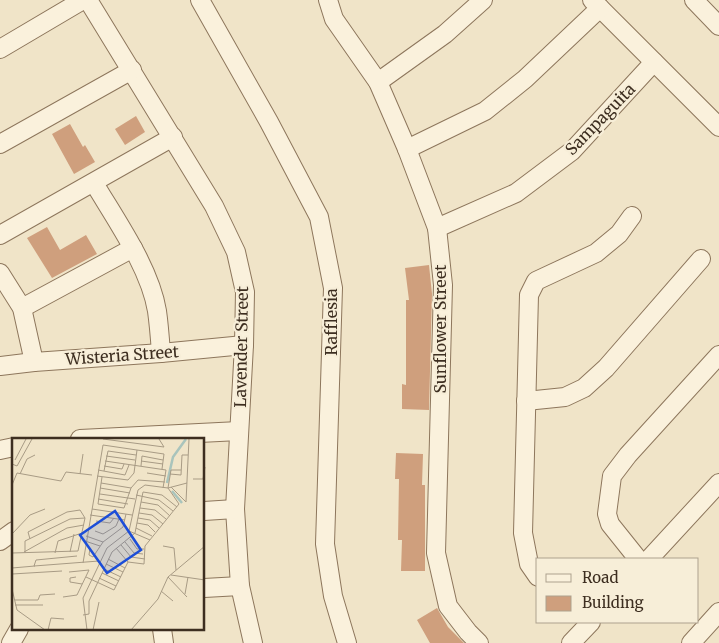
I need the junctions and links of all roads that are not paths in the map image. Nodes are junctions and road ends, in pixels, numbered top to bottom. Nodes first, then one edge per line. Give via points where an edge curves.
1 (83, 0) edge
2 (88, 0) edge
3 (200, 0) edge
4 (215, 0) edge
5 (328, 0) edge
6 (694, 0) edge
7 (476, 2) edge
8 (596, 4) edge
9 (214, 25) junction
10 (719, 26) edge
11 (0, 49) edge
12 (654, 62) junction
13 (132, 70) junction
14 (378, 82) junction
15 (719, 127) edge
16 (173, 137) junction
17 (0, 144) edge
18 (407, 149) junction
19 (94, 183) junction
20 (632, 216) dead end
21 (437, 228) junction
22 (0, 235) edge
23 (133, 248) junction
24 (701, 259) dead end
25 (0, 273) edge
26 (22, 308) junction
27 (244, 345) junction
28 (161, 353) junction
29 (719, 355) edge
30 (34, 362) junction
31 (0, 366) edge
32 (526, 401) junction
33 (239, 431) junction
34 (100, 438) edge
35 (719, 483) edge
36 (235, 509) junction
37 (205, 511) edge
38 (12, 532) edge
39 (0, 541) edge
40 (637, 558) edge
41 (650, 558) edge
42 (536, 574) edge
43 (240, 586) junction
44 (205, 588) edge
45 (719, 612) edge
46 (584, 624) edge
47 (19, 630) edge
48 (162, 630) edge
49 (11, 643) edge
50 (164, 643) edge
51 (253, 643) edge
52 (347, 643) edge
53 (479, 643) edge
54 (571, 643) edge
55 (691, 643) edge

1 - 11 street
2 - 13 street, Lavender Street
3 - 9 street, Rafflesia
4 - 9 street
5 - 14 street, Sunflower Street via 334,19
6 - 10 street
7 - 14 street via 445,34
8 - 12 street
8 - 18 street via 525,78 485,111
9 - 52 street, Rafflesia via 319,217 333,288 325,544 333,596
12 - 15 street
12 - 21 street, Sampaguita via 558,161 516,193
13 - 16 street, Lavender Street
13 - 17 street
14 - 18 street, Sunflower Street
16 - 19 street
16 - 27 street, Lavender Street via 214,206 236,252 245,292
18 - 21 street, Sunflower Street
19 - 22 street
19 - 23 street
20 - 32 street via 618,234 596,253 536,281 532,287 529,295
21 - 53 street, Sunflower Street via 443,285 436,552 448,606
23 - 26 street
23 - 28 street via 157,310
24 - 32 street via 606,368 584,388 565,397
25 - 26 street
26 - 30 street
27 - 28 street, Wisteria Street
27 - 33 street, Lavender Street
28 - 30 street, Wisteria Street
29 - 40 street via 612,476 607,514 610,524
30 - 31 street, Wisteria Street
32 - 42 street via 523,533 529,564
33 - 34 street
33 - 36 street, Lavender Street
35 - 41 street
36 - 37 street
36 - 43 street, Lavender Street
38 - 39 street
43 - 44 street
43 - 51 street, Lavender Street
45 - 55 street
46 - 54 street
47 - 49 street
48 - 50 street

